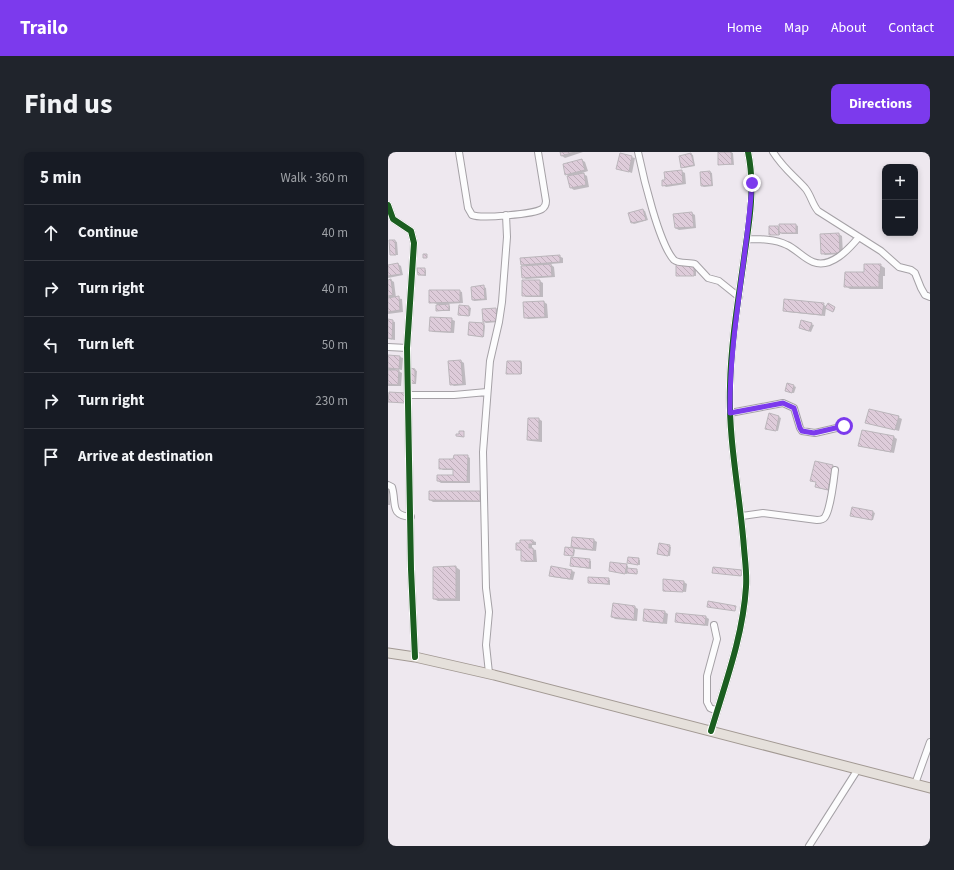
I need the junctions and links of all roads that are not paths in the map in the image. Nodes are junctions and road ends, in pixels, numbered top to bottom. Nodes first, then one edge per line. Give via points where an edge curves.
1 (459, 152) edge
2 (538, 152) edge
3 (638, 152) edge
4 (748, 152) edge
5 (773, 152) edge
6 (388, 205) edge
7 (506, 215) junction
8 (859, 237) junction
9 (747, 239) junction
10 (739, 297) junction
11 (930, 297) edge
12 (388, 347) edge
13 (407, 348) junction
14 (487, 392) junction
15 (408, 395) junction
16 (730, 413) junction
17 (844, 426) dead end
18 (835, 470) dead end
19 (388, 485) edge
20 (742, 516) junction
21 (411, 517) junction
22 (714, 625) dead end
23 (388, 653) edge
24 (415, 657) junction
25 (489, 673) junction
26 (717, 711) junction
27 (711, 731) junction
28 (930, 742) edge
29 (922, 763) junction
30 (930, 763) edge
31 (858, 769) junction
32 (915, 784) junction
33 (930, 788) edge
34 (809, 846) edge

1 - 7 street via 470,212 476,217
2 - 7 street via 545,206 541,210
3 - 10 street via 651,204 666,246 674,259 695,264 708,278 719,281
4 - 9 street via 752,183
5 - 8 street via 784,168 806,188 818,211
6 - 13 street via 394,219 410,231 414,243
7 - 14 street via 507,237 502,302 490,361
8 - 9 street via 842,255 826,263 813,262 779,242
8 - 11 street via 899,267 915,273 925,295
9 - 10 street
10 - 16 street via 733,336
12 - 13 street
13 - 15 street
14 - 15 street
14 - 25 street via 483,470 489,612 486,645
15 - 21 street
16 - 17 street via 783,403 794,408 802,431 814,433
16 - 20 street
18 - 20 street via 830,502 823,519 763,513
19 - 21 street via 392,487 396,510 401,516
20 - 26 street via 746,586 740,628
21 - 24 street
22 - 26 street via 717,639 707,676 707,702 710,708
23 - 24 main road
24 - 25 main road
25 - 27 main road
26 - 27 street
27 - 31 main road
28 - 29 street
29 - 30 street
29 - 32 street
31 - 32 main road
31 - 34 street
32 - 33 main road

